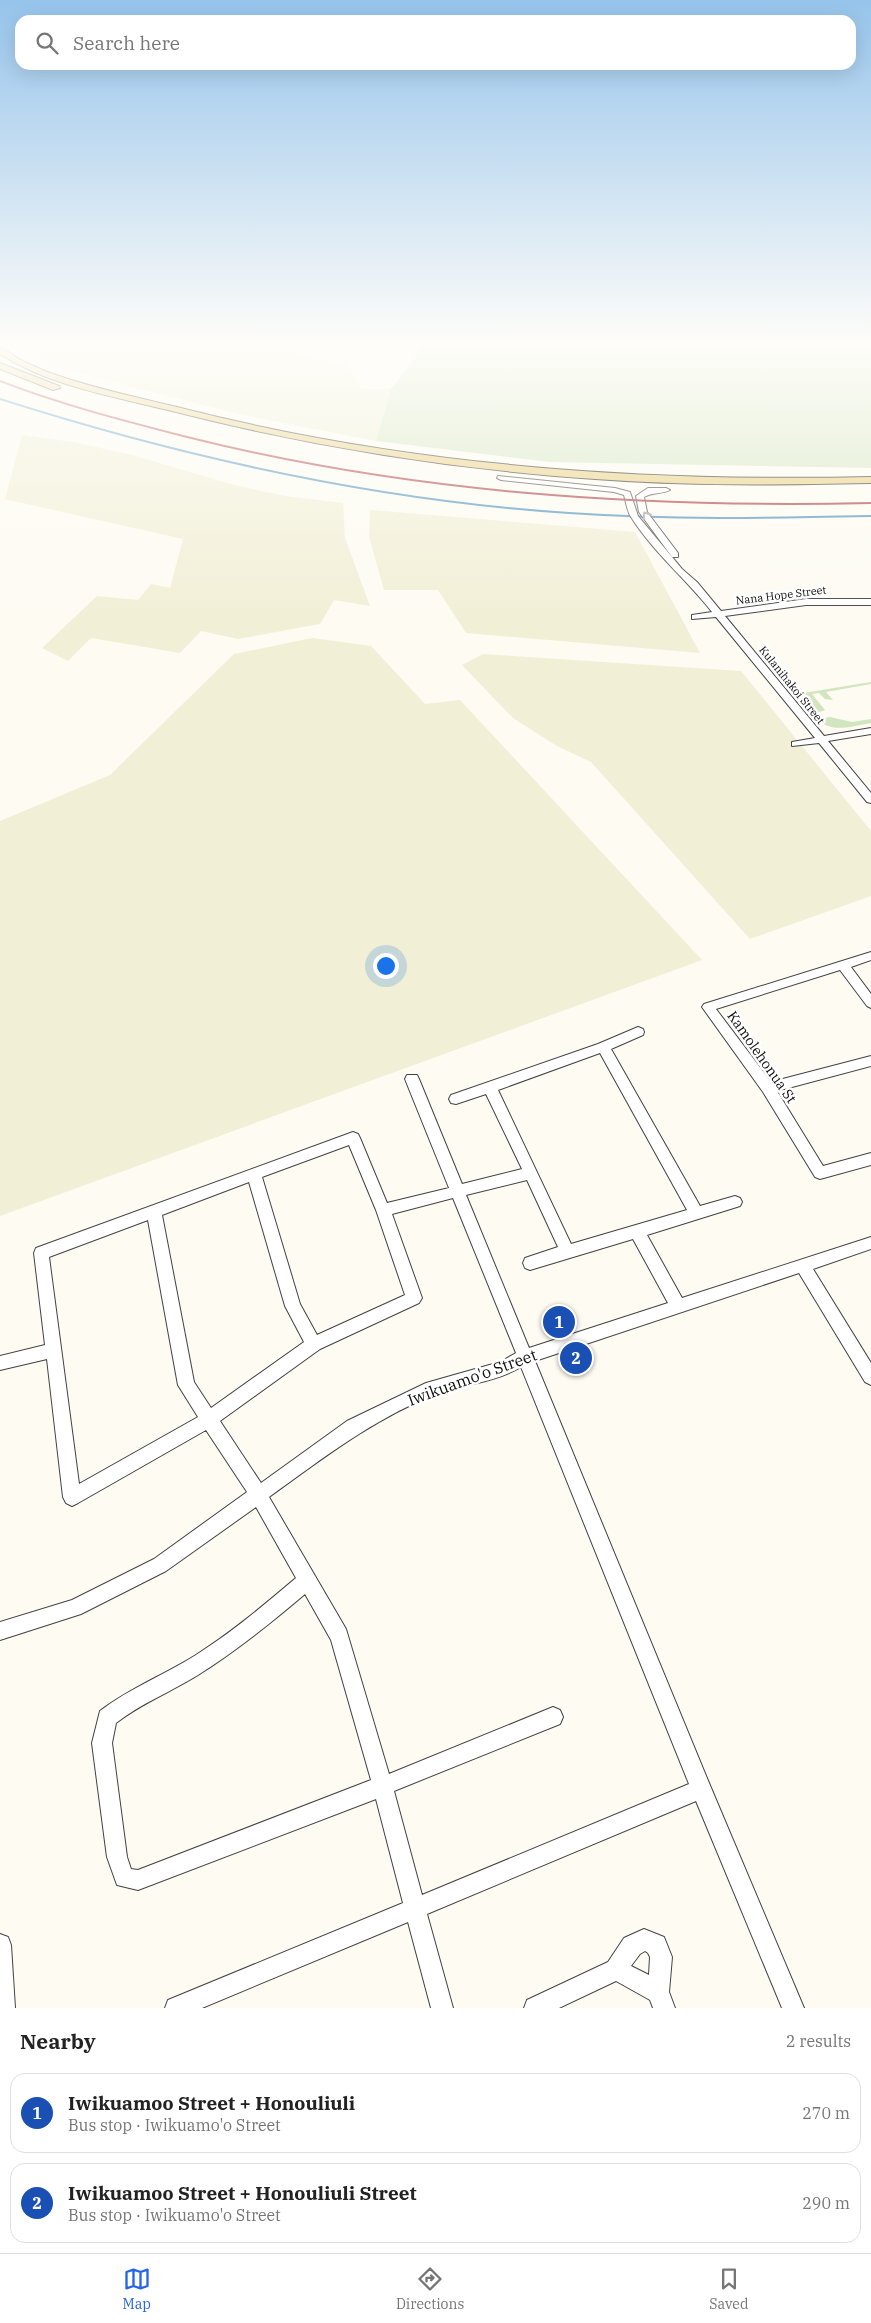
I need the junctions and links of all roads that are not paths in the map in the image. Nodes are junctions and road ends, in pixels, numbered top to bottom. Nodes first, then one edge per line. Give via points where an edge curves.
1 (287, 437) edge
2 (471, 475) dead end
3 (501, 478) junction
4 (871, 480) edge
5 (666, 490) junction
6 (871, 490) edge
7 (694, 584) junction
8 (871, 602) edge
9 (718, 614) junction
10 (694, 617) dead end
11 (871, 731) edge
12 (821, 740) junction
13 (796, 744) dead end
14 (871, 800) edge
15 (871, 956) edge
16 (842, 964) junction
17 (871, 1003) edge
18 (638, 1032) dead end
19 (603, 1047) junction
20 (871, 1061) edge
21 (412, 1079) dead end
22 (490, 1087) junction
23 (768, 1088) junction
24 (456, 1100) dead end
25 (871, 1159) edge
26 (531, 1173) junction
27 (254, 1174) junction
28 (457, 1192) junction
29 (735, 1202) dead end
30 (383, 1210) junction
31 (154, 1211) junction
32 (697, 1214) junction
33 (637, 1232) junction
34 (871, 1243) edge
35 (567, 1251) junction
36 (530, 1263) dead end
37 (802, 1265) junction
38 (678, 1306) junction
39 (314, 1344) junction
40 (54, 1350) junction
41 (524, 1357) junction
42 (0, 1363) edge
43 (871, 1378) edge
44 (208, 1420) junction
45 (258, 1494) junction
46 (308, 1580) junction
47 (0, 1631) edge
48 (553, 1717) dead end
49 (383, 1786) junction
50 (701, 1789) junction
51 (414, 1909) junction
52 (0, 1945) edge
53 (616, 1970) junction
54 (661, 2000) edge
55 (4, 2008) edge
56 (176, 2008) edge
57 (442, 2008) edge
58 (535, 2008) edge
59 (793, 2008) edge

1 - 4 main road via 454,463 565,474 664,480
2 - 3 main road
3 - 5 main road
3 - 7 street, Kulanihakoi Street via 616,490 627,494 632,514 679,571
5 - 6 main road
7 -> 5 street, Kulanihakoi Street via 643,512 641,495
7 - 9 street, Kulanihakoi Street
8 - 9 street, Nana Hope Street via 806,602
9 - 10 street, Nana Hope Street
9 - 12 street, Kulanihakoi Street
11 - 12 street
12 - 13 street
12 - 14 street, Kulanihakoi Street
15 - 16 street, Kamolehonua St
16 - 17 street
16 - 23 street, Kamolehonua St via 708,1007
18 - 19 street
19 - 22 street
19 - 32 street
20 - 23 street
21 - 28 street
22 - 24 street
22 - 26 street
23 - 25 street, Kamolehonua St via 820,1173
26 - 28 street
26 - 35 street
27 - 30 street via 353,1138
27 - 31 street
27 - 39 street via 293,1306
28 - 30 street
28 - 41 street
29 - 32 street
30 - 39 street via 414,1298
31 - 40 street via 41,1253
31 - 44 street via 186,1384
32 - 33 street
33 - 35 street
33 - 38 street
34 - 37 street, Iwikuamo'o Street
35 - 36 street
37 - 38 street, Iwikuamo'o Street
37 - 43 street
38 - 41 street, Iwikuamo'o Street
39 - 44 street
40 - 42 street
40 - 44 street via 72,1498
41 - 45 street, Iwikuamo'o Street via 503,1369 432,1388 353,1427
41 - 50 street
44 - 45 street
45 - 46 street
45 - 47 street, Iwikuamo'o Street via 160,1565 74,1608
46 - 49 street via 339,1636
46 - 49 street via 190,1669 125,1703 106,1718 102,1744 116,1857 124,1878 138,1880
48 - 49 street
49 - 51 street
50 - 51 street
50 - 59 street
51 - 56 street
51 - 57 street
52 - 55 street
53 - 54 street
53 - 54 street via 632,1946 644,1940 656,1945 661,1957
53 - 58 street

